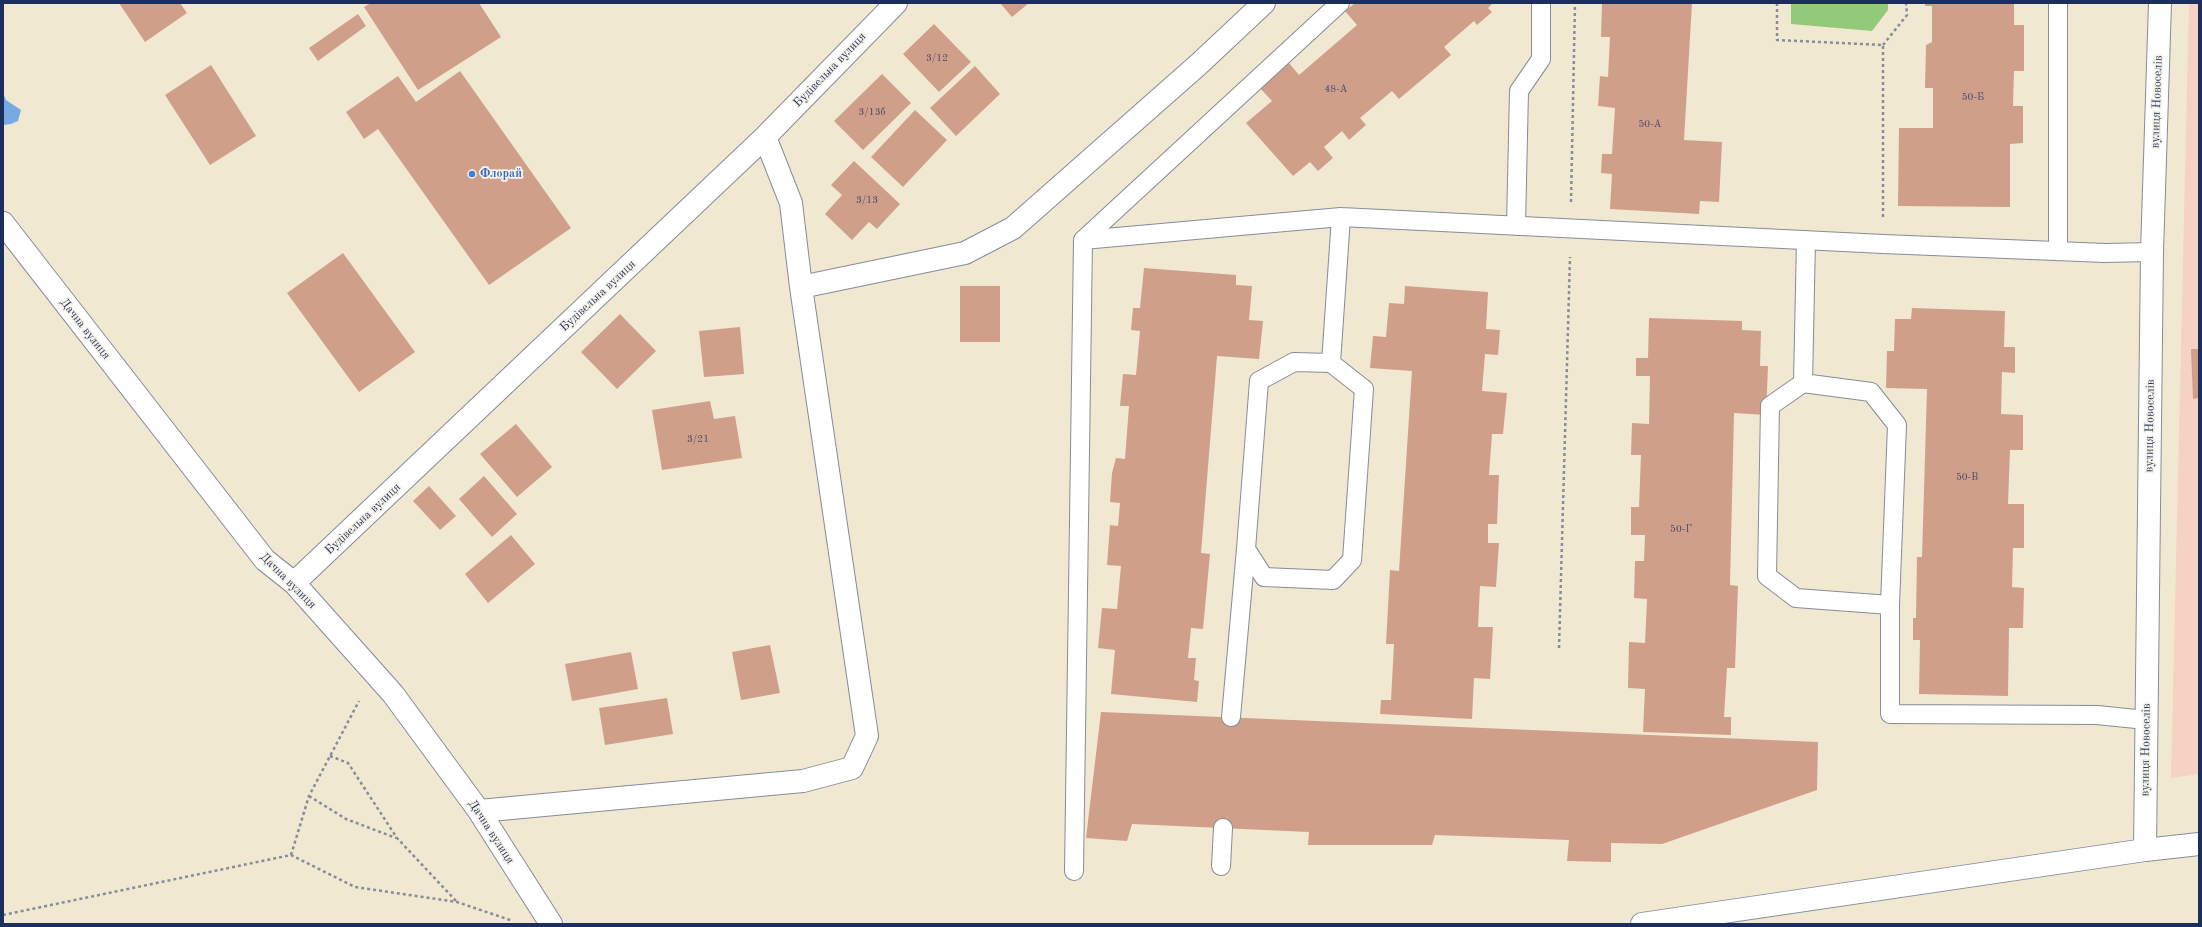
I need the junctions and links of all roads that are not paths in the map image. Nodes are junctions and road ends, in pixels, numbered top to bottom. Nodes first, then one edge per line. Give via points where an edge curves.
1 (896, 3) edge
2 (1264, 3) edge
3 (1340, 3) edge
4 (1542, 3) edge
5 (2058, 3) edge
6 (2160, 3) edge
7 (765, 137) junction
8 (1341, 217) junction
9 (3, 223) edge
10 (1516, 226) junction
11 (1083, 240) junction
12 (1806, 240) junction
13 (2058, 250) junction
14 (2152, 252) junction
15 (801, 287) junction
16 (1331, 363) junction
17 (1803, 383) junction
18 (1246, 549) junction
19 (294, 584) junction
20 (1890, 605) junction
21 (1232, 717) dead end
22 (2146, 720) junction
23 (479, 811) junction
24 (1223, 828) dead end
25 (2199, 844) edge
26 (2145, 850) junction
27 (1221, 866) dead end
28 (1074, 872) dead end
29 (551, 924) edge
30 (1642, 924) edge

1 - 7 street, Будівельна вулиця
2 - 15 street via 1194,69 1013,228 966,253
3 - 11 lane
4 - 10 lane via 1540,59 1520,91
5 - 13 lane
6 - 14 street, вулиця Новоселів
7 - 15 street via 791,203
7 - 19 street, Будівельна вулиця
8 - 10 lane
8 - 11 lane
8 - 16 lane
9 - 19 street, Дачна вулиця via 265,560
10 - 12 lane
11 - 28 lane
12 - 13 lane
12 - 17 lane
13 - 14 lane
14 - 22 street, вулиця Новоселів
15 - 23 street via 867,736 852,768 803,781
16 - 18 lane via 1294,362 1259,381
16 - 18 lane via 1364,389 1352,560 1333,580 1264,576
17 - 20 lane via 1871,392 1897,425
17 - 20 lane via 1770,406 1767,576 1796,598
18 - 21 lane
19 - 23 street, Дачна вулиця via 393,694
20 - 22 lane via 1890,714 2097,715
22 - 26 street, вулиця Новоселів
23 - 29 street, Дачна вулиця
24 - 27 lane
25 - 26 street
26 - 30 street

